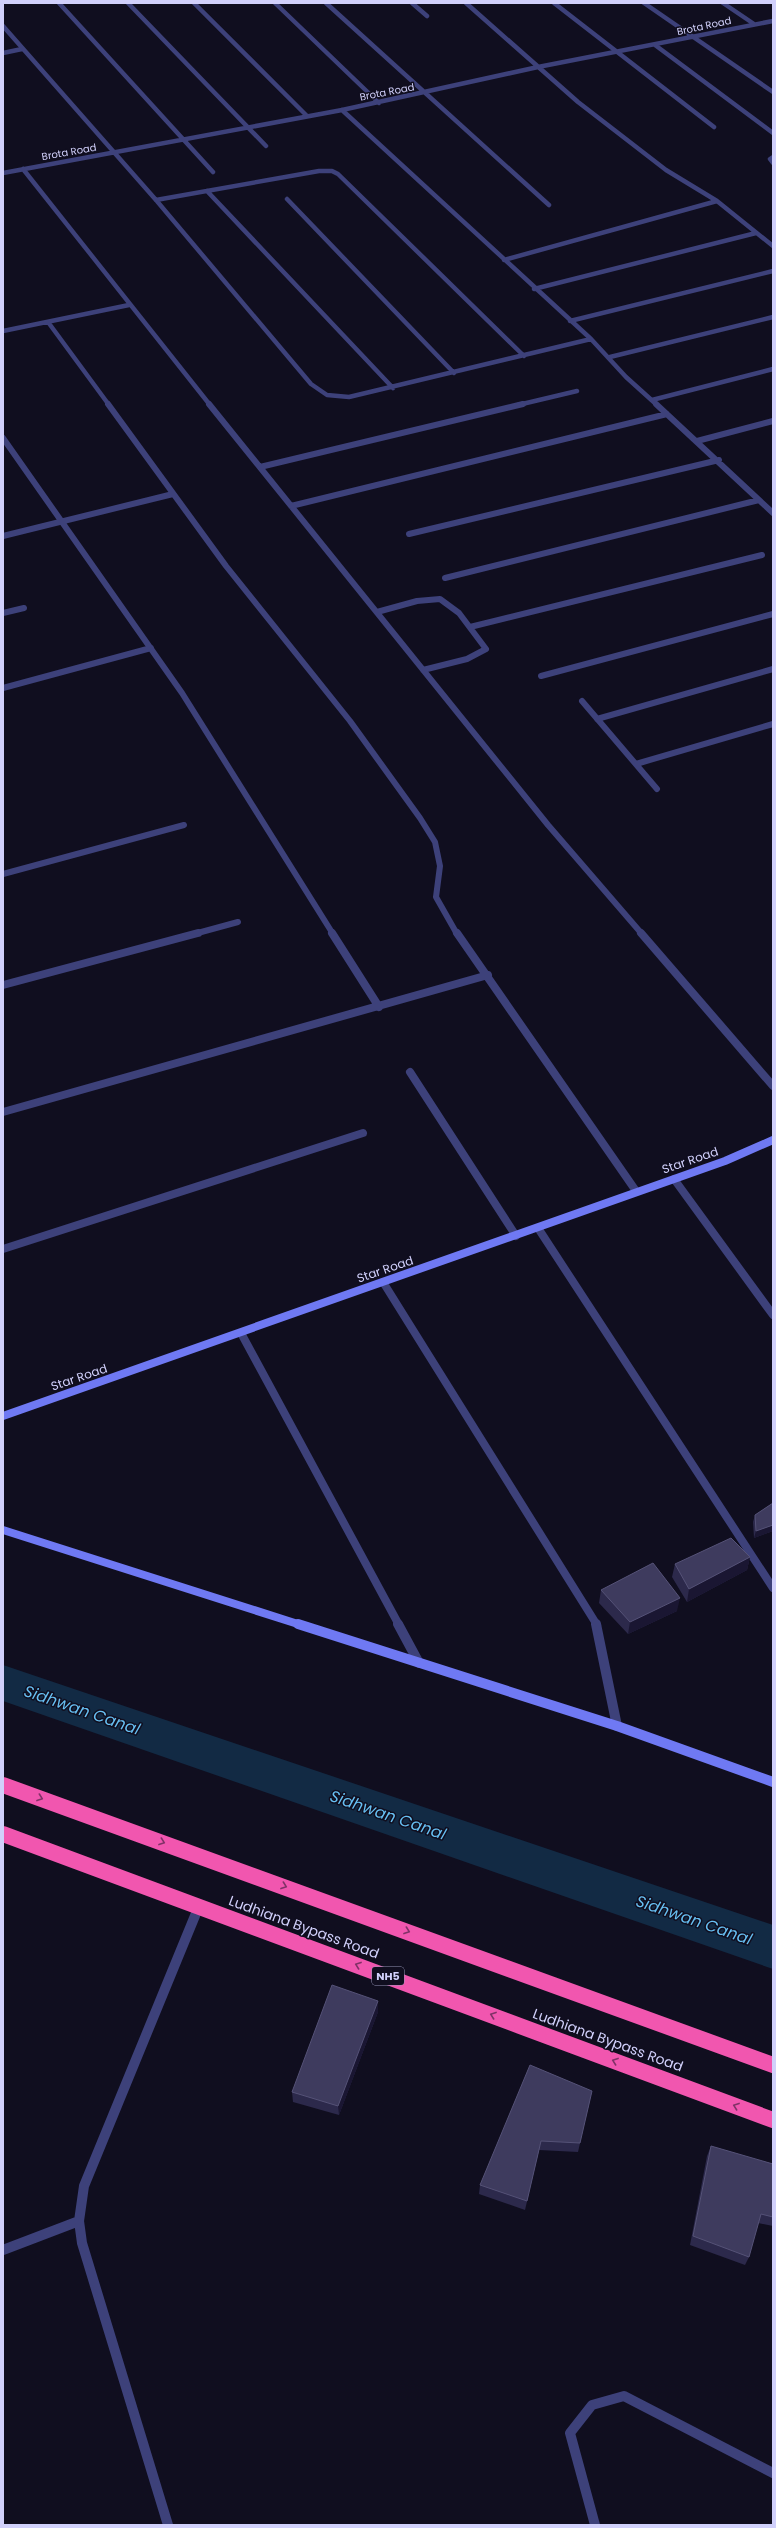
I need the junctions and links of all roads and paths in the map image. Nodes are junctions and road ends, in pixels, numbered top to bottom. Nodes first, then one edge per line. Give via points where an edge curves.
1 (59, 3) edge
2 (128, 3) edge
3 (194, 3) edge
4 (275, 3) edge
5 (326, 3) edge
6 (412, 3) edge
7 (466, 3) edge
8 (554, 3) edge
9 (644, 3) edge
10 (723, 3) edge
11 (427, 16) dead end
12 (773, 21) edge
13 (754, 24) junction
14 (3, 26) edge
15 (695, 37) junction
16 (655, 45) junction
17 (22, 49) junction
18 (616, 52) junction
19 (3, 53) edge
20 (538, 67) junction
21 (773, 92) edge
22 (425, 94) junction
23 (379, 103) junction
24 (342, 110) junction
25 (307, 116) junction
26 (714, 127) dead end
27 (248, 128) junction
28 (773, 133) edge
29 (182, 140) junction
30 (266, 146) dead end
31 (113, 153) junction
32 (773, 157) edge
33 (773, 163) edge
34 (23, 169) junction
35 (213, 172) dead end
36 (3, 173) edge
37 (207, 191) junction
38 (287, 199) dead end
39 (156, 200) junction
40 (717, 202) junction
41 (549, 205) dead end
42 (756, 233) junction
43 (773, 246) edge
44 (504, 260) junction
45 (773, 271) edge
46 (534, 289) junction
47 (129, 305) junction
48 (773, 317) edge
49 (570, 321) junction
50 (48, 322) junction
51 (4, 329) edge
52 (591, 339) junction
53 (524, 356) junction
54 (610, 357) junction
55 (773, 369) edge
56 (454, 373) junction
57 (393, 388) junction
58 (577, 391) dead end
59 (652, 400) junction
60 (667, 414) junction
61 (773, 422) edge
62 (3, 438) edge
63 (697, 441) junction
64 (719, 460) junction
65 (260, 467) junction
66 (173, 494) junction
67 (759, 500) junction
68 (291, 506) junction
69 (773, 513) edge
70 (63, 521) junction
71 (409, 534) dead end
72 (3, 536) edge
73 (762, 555) dead end
74 (445, 578) dead end
75 (24, 608) dead end
76 (377, 612) junction
77 (3, 613) edge
78 (773, 614) edge
79 (470, 627) junction
80 (151, 648) junction
81 (773, 668) edge
82 (423, 670) junction
83 (542, 676) dead end
84 (3, 688) edge
85 (582, 701) dead end
86 (597, 719) junction
87 (773, 724) edge
88 (636, 764) junction
89 (657, 789) dead end
90 (184, 825) dead end
91 (3, 874) edge
92 (238, 922) dead end
93 (488, 976) junction
94 (3, 985) edge
95 (379, 1008) junction
96 (410, 1072) dead end
97 (773, 1086) edge
98 (3, 1112) edge
99 (363, 1133) dead end
100 (773, 1140) edge
101 (674, 1179) junction
102 (636, 1191) junction
103 (538, 1228) junction
104 (516, 1236) junction
105 (3, 1249) edge
106 (384, 1282) junction
107 (773, 1315) edge
108 (241, 1333) junction
109 (3, 1416) edge
110 (3, 1530) edge
111 (773, 1588) edge
112 (420, 1664) junction
113 (617, 1726) junction
114 (773, 1782) edge
115 (3, 1785) edge
116 (3, 1834) edge
117 (199, 1906) junction
118 (773, 2065) edge
119 (773, 2120) edge
120 (79, 2221) junction
121 (3, 2250) edge
122 (773, 2473) edge
123 (168, 2525) edge
124 (595, 2525) edge

1 - 29 street
2 - 27 street
3 - 25 street
4 - 23 street
5 - 22 street
6 - 11 street
7 - 20 street
8 - 18 street
9 - 15 street
10 - 13 street
12 - 13 street, Brota Road
13 - 15 street, Brota Road
14 - 17 street
15 - 16 street, Brota Road
15 - 21 street
16 - 18 street, Brota Road
16 - 28 street
17 - 19 street
17 - 31 street
18 - 20 street, Brota Road
18 - 26 street
20 - 22 street, Brota Road
20 - 40 street via 666,170
22 - 23 street, Brota Road
22 - 41 street
23 - 24 street, Brota Road
24 - 25 street, Brota Road
24 - 44 street
25 - 27 street, Brota Road
27 - 29 street, Brota Road
27 - 30 street
29 - 31 street, Brota Road
29 - 35 street
31 - 34 street, Brota Road
31 - 39 street
32 - 33 street via 770,159
34 - 36 street, Brota Road
34 - 47 street
37 - 39 street
37 - 53 street via 319,171 332,171 338,174
37 - 57 street
38 - 56 street
39 - 57 street via 311,384 327,395 349,397
40 - 42 street
40 - 44 street
42 - 43 street
42 - 46 street
44 - 46 street
45 - 49 street
46 - 49 street
47 - 50 street
47 - 65 street
48 - 54 street
49 - 52 street
50 - 51 street
50 - 66 street
52 - 53 street
52 - 54 street
53 - 56 street
54 - 59 street via 626,377
55 - 59 street
56 - 57 street
58 - 65 street
59 - 60 street
60 - 63 street
60 - 68 street
61 - 63 street
62 - 70 street
63 - 64 street
64 - 67 street
64 - 71 street
65 - 68 street
66 - 70 street
66 - 93 street via 226,566 350,721 420,818 435,842 440,866 436,897 452,926
67 - 69 street
67 - 74 street
68 - 76 street
70 - 72 street
70 - 80 street
73 - 79 street
75 - 77 street
76 - 79 street via 439,599 450,604
76 - 82 street
78 - 83 street
79 - 82 street via 486,648 484,652
80 - 84 street
80 - 95 street via 182,693
81 - 86 street
82 - 97 street via 548,825
85 - 86 street
86 - 88 street
87 - 88 street
88 - 89 street
90 - 91 street
92 - 94 street
93 - 95 street
93 - 102 street
95 - 98 street
96 - 104 street
99 - 105 street
100 - 101 street, Star Road
101 - 102 street, Star Road
101 - 107 street
102 - 103 street, Star Road
103 - 104 street, Star Road
103 - 111 street
104 - 106 street, Star Road
106 - 108 street, Star Road
106 - 113 street via 598,1628
108 - 109 street, Star Road
108 - 112 street
110 - 112 street
112 - 113 street
113 - 114 street
115 -> 118 highway
116 - 117 highway, Ludhiana Bypass Road / NH5
119 -> 117 highway, Ludhiana Bypass Road / NH5
117 - 120 street via 84,2186
120 - 121 street
120 - 123 street via 82,2243
122 - 124 street via 624,2396 592,2405 570,2433

